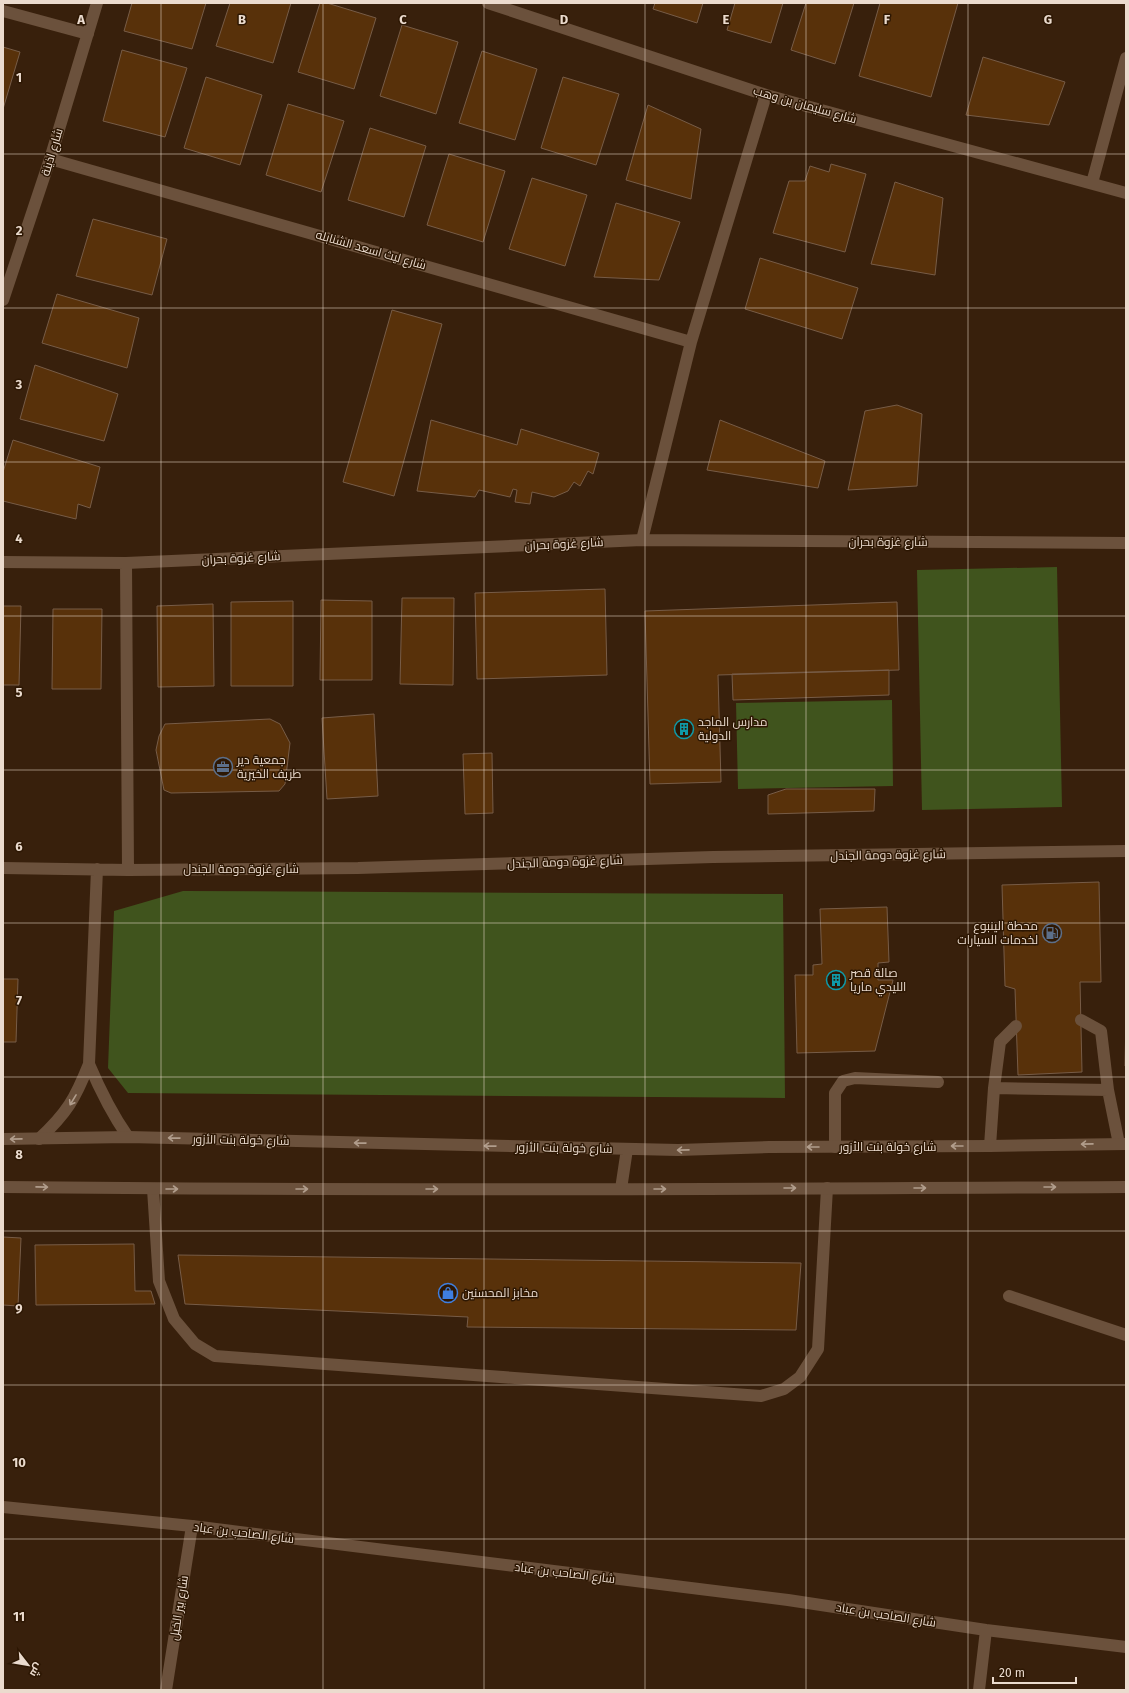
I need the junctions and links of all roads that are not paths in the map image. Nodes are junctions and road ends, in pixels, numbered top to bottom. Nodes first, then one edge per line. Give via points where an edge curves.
1 (97, 3) edge
2 (488, 3) edge
3 (3, 11) edge
4 (88, 34) junction
5 (1126, 58) edge
6 (766, 95) junction
7 (50, 159) junction
8 (1092, 183) junction
9 (1126, 193) edge
10 (3, 300) edge
11 (691, 342) junction
12 (642, 540) junction
13 (1126, 543) edge
14 (3, 562) edge
15 (126, 563) junction
16 (1126, 851) edge
17 (3, 868) edge
18 (97, 869) junction
19 (128, 870) junction
20 (1081, 1020) dead end
21 (1016, 1026) dead end
22 (89, 1064) junction
23 (938, 1082) dead end
24 (994, 1088) junction
25 (1108, 1090) junction
26 (128, 1137) junction
27 (3, 1139) edge
28 (39, 1139) junction
29 (1122, 1144) edge
30 (990, 1146) junction
31 (835, 1147) junction
32 (627, 1150) junction
33 (3, 1187) edge
34 (1126, 1187) edge
35 (152, 1188) junction
36 (827, 1188) junction
37 (621, 1189) junction
38 (1009, 1296) dead end
39 (1126, 1335) edge
40 (3, 1507) edge
41 (192, 1526) junction
42 (986, 1630) junction
43 (1126, 1647) edge
44 (166, 1690) edge
45 (979, 1690) edge

1 - 4 street, شارع اذينة
2 - 6 street, شارع سليمان بن وهب
3 - 4 street
4 - 7 street, شارع اذينة
5 - 8 street
6 - 8 street, شارع سليمان بن وهب
6 - 11 street
7 - 10 street, شارع اذينة
7 - 11 street, شارع ليث اسعد الشنابله
8 - 9 street, شارع سليمان بن وهب
11 - 12 street
12 - 13 street, شارع غزوة بحران
12 - 15 street, شارع غزوة بحران
14 - 15 street, شارع غزوة بحران
15 - 19 street
16 - 19 street, شارع غزوة دومة الجندل via 713,857 358,868
17 - 18 street, شارع غزوة دومة الجندل
18 - 19 street, شارع غزوة دومة الجندل
18 - 22 street
20 - 25 street via 1101,1031
21 - 24 street via 1000,1042
22 - 26 street via 105,1101
22 -> 28 street via 68,1109
23 - 31 street via 855,1078 843,1081 835,1093
24 - 25 street
24 - 30 street
25 - 29 street
26 - 28 street, شارع خولة بنت الأزور
32 -> 26 street, شارع خولة بنت الأزور
28 -> 27 street, شارع خولة بنت الأزور
29 -> 30 street, شارع خولة بنت الأزور
30 -> 31 street, شارع خولة بنت الأزور
31 -> 32 street, شارع خولة بنت الأزور
32 - 37 street
33 -> 35 street
36 -> 34 street
35 - 36 street via 159,1281 174,1320 195,1344 215,1356 761,1396 784,1389 800,1377 818,1348
35 -> 37 street
37 -> 36 street
38 - 39 street
40 - 41 street, شارع الصاحب بن عباد
41 - 42 street, شارع الصاحب بن عباد via 788,1600
41 - 44 street, شارع بير الخيل
42 - 43 street, شارع الصاحب بن عباد
42 - 45 street

